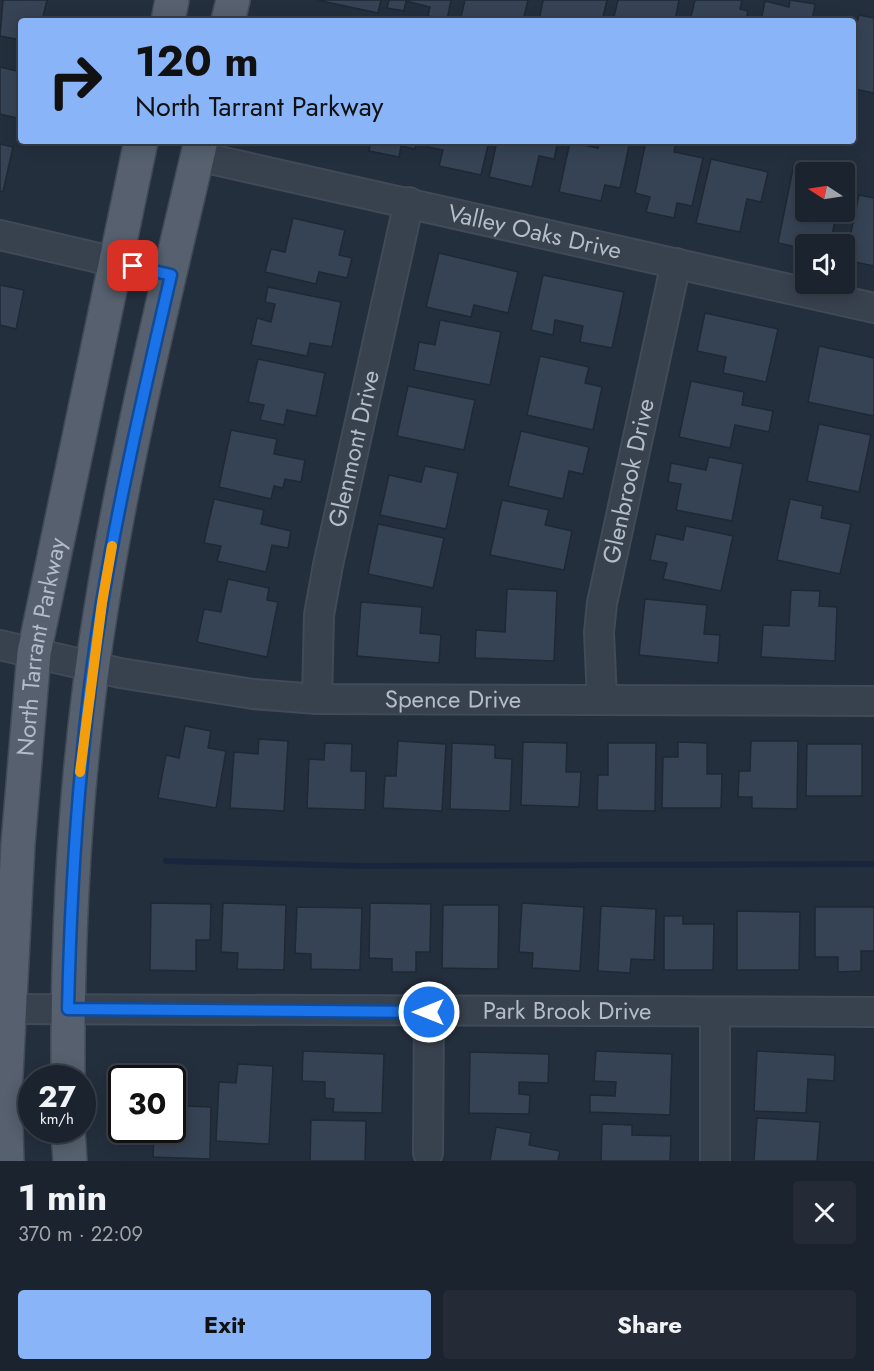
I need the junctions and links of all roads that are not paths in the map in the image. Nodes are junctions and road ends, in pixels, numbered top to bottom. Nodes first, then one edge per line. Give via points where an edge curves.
1 (172, 0) edge
2 (187, 0) edge
3 (233, 0) edge
4 (169, 18) edge
5 (185, 18) edge
6 (229, 18) edge
7 (140, 144) edge
8 (192, 146) edge
9 (410, 202) junction
10 (0, 235) edge
11 (114, 262) junction
12 (676, 263) junction
13 (171, 275) junction
14 (874, 308) edge
15 (0, 645) edge
16 (34, 652) junction
17 (93, 667) junction
18 (317, 699) junction
19 (602, 700) junction
20 (874, 701) edge
21 (5, 1008) edge
22 (68, 1009) junction
23 (429, 1012) junction
24 (715, 1012) junction
25 (874, 1012) edge
26 (68, 1065) edge
27 (69, 1143) edge
28 (428, 1153) dead end
29 (7, 1161) edge
30 (70, 1161) edge
31 (715, 1161) edge

1 - 4 main road
2 - 5 main road
3 - 6 main road
7 - 11 main road, North Tarrant Parkway
8 - 9 street, Valley Oaks Drive
8 - 13 main road
9 - 12 street, Valley Oaks Drive
9 - 18 street, Glenmont Drive via 326,575 319,615
10 - 11 street
11 - 13 street
11 - 16 main road, North Tarrant Parkway
12 - 14 street, Valley Oaks Drive
12 - 19 street, Glenbrook Drive via 602,603
13 - 17 main road via 125,478
15 - 16 street, Spence Drive
16 - 17 street, Spence Drive
16 - 21 main road, North Tarrant Parkway
17 - 18 street, Spence Drive via 253,694
17 - 22 main road via 72,868
18 - 19 street, Spence Drive
19 - 20 street, Spence Drive
21 - 22 street, Park Brook Drive
21 - 29 main road, North Tarrant Parkway
22 - 23 street, Park Brook Drive
22 - 26 main road
23 - 24 street, Park Brook Drive
23 - 28 street
24 - 25 street, Park Brook Drive
24 - 31 street
27 - 30 main road

